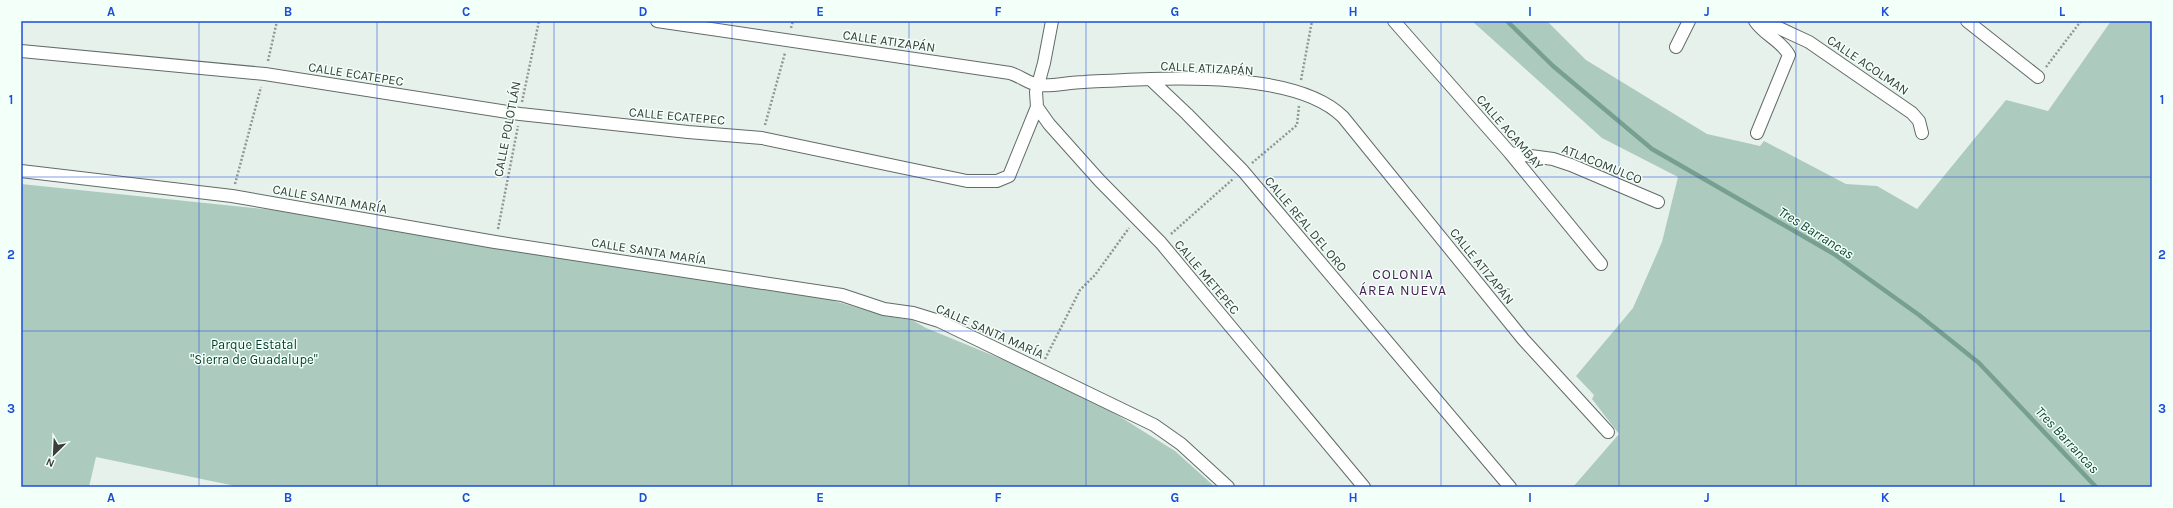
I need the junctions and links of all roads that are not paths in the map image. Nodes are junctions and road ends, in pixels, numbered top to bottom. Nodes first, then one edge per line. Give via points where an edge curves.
1 (657, 21) edge
2 (1052, 21) edge
3 (1394, 21) edge
4 (1689, 21) edge
5 (1755, 21) edge
6 (1764, 21) edge
7 (1967, 21) edge
8 (1676, 47) dead end
9 (21, 51) edge
10 (2038, 77) road end
11 (1150, 79) junction
12 (1037, 85) junction
13 (1037, 107) junction
14 (1922, 133) dead end
15 (1757, 134) dead end
16 (1510, 153) junction
17 (21, 171) edge
18 (1658, 202) dead end
19 (1601, 264) dead end
20 (1608, 432) dead end
21 (1228, 487) edge
22 (1364, 487) edge
23 (1510, 487) edge

1 - 12 street, CALLE ATIZAPÁN via 1010,73
2 - 12 street
3 - 16 street, CALLE ACAMBAY
4 - 8 street
5 - 15 street via 1789,55
6 - 14 street, CALLE ACOLMAN via 1809,42 1912,112 1919,121
7 - 10 street
9 - 13 street, CALLE ECATEPEC via 265,74 520,114 762,138 960,180 1003,180 1013,170
11 - 12 street, CALLE ATIZAPÁN
11 - 20 street, CALLE ATIZAPÁN via 1226,81 1286,88 1300,91 1332,106 1523,339
11 - 23 street, CALLE REAL DEL ORO via 1243,171
12 - 13 street
13 - 22 street, CALLE METEPEC via 1063,141 1162,243
16 - 18 street, ATLACOMULCO via 1553,159
16 - 19 street, CALLE ACAMBAY
17 - 21 street, CALLE SANTA MARÍA via 232,196 495,242 842,295 884,309 939,321 1040,368 1154,425 1181,444

